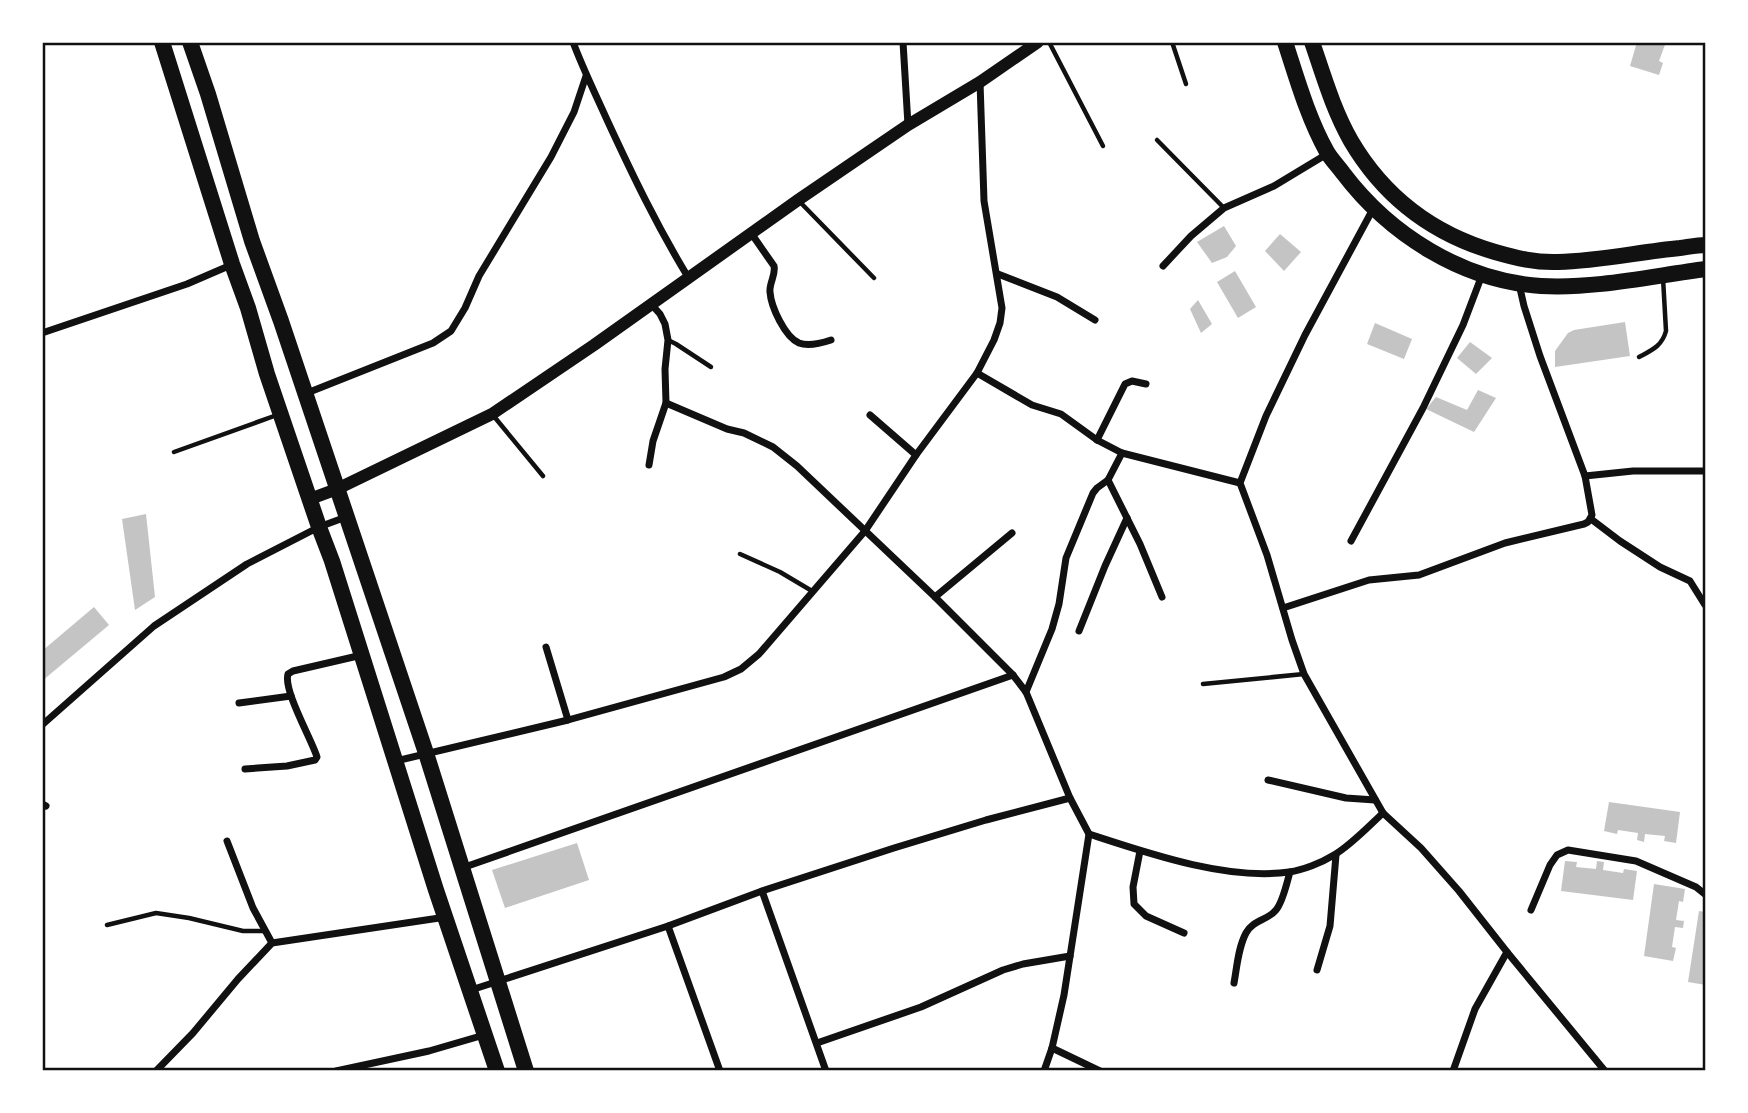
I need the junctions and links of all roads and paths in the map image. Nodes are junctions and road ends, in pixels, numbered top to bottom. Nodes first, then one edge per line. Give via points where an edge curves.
1 (162, 42) edge
2 (190, 42) edge
3 (573, 42) edge
4 (903, 42) edge
5 (1038, 42) edge
6 (1049, 42) edge
7 (1172, 42) edge
8 (1285, 42) edge
9 (1312, 42) edge
10 (586, 76) junction
11 (980, 82) junction
12 (1186, 84) dead end
13 (908, 125) junction
14 (1157, 140) dead end
15 (1102, 146) dead end
16 (1328, 153) junction
17 (798, 200) junction
18 (1224, 208) junction
19 (1373, 208) junction
20 (751, 233) junction
21 (1706, 245) edge
22 (232, 264) junction
23 (1163, 266) dead end
24 (1706, 269) edge
25 (998, 274) junction
26 (1482, 275) junction
27 (1663, 275) junction
28 (688, 277) junction
29 (874, 278) dead end
30 (1519, 284) junction
31 (651, 304) junction
32 (1095, 320) dead end
33 (42, 333) edge
34 (668, 340) junction
35 (831, 340) dead end
36 (1639, 357) dead end
37 (711, 367) dead end
38 (977, 373) junction
39 (1146, 384) dead end
40 (305, 394) junction
41 (666, 403) junction
42 (281, 414) junction
43 (492, 414) junction
44 (870, 415) dead end
45 (1097, 440) junction
46 (174, 452) dead end
47 (1122, 453) junction
48 (916, 455) junction
49 (649, 466) dead end
50 (1706, 471) edge
51 (543, 476) dead end
52 (1586, 476) junction
53 (1108, 480) junction
54 (1240, 483) junction
55 (337, 489) junction
56 (310, 499) junction
57 (346, 517) junction
58 (1127, 518) junction
59 (1587, 522) junction
60 (319, 527) junction
61 (865, 531) junction
62 (1012, 533) dead end
63 (1351, 541) dead end
64 (740, 554) dead end
65 (812, 592) junction
66 (935, 597) junction
67 (1162, 597) dead end
68 (1705, 605) edge
69 (1283, 607) junction
70 (1079, 631) dead end
71 (547, 647) dead end
72 (363, 655) junction
73 (1304, 674) junction
74 (1013, 675) junction
75 (1203, 684) dead end
76 (1026, 692) junction
77 (291, 696) junction
78 (239, 703) dead end
79 (568, 720) junction
80 (42, 725) edge
81 (426, 753) junction
82 (395, 761) junction
83 (245, 769) dead end
84 (1268, 780) dead end
85 (1070, 799) junction
86 (1375, 800) junction
87 (1383, 813) junction
88 (1089, 834) junction
89 (227, 841) dead end
90 (1140, 851) junction
91 (1336, 855) junction
92 (462, 868) junction
93 (1290, 872) junction
94 (762, 891) junction
95 (1706, 895) edge
96 (1531, 910) dead end
97 (447, 917) junction
98 (107, 925) dead end
99 (668, 926) junction
100 (265, 931) junction
101 (1184, 933) dead end
102 (271, 943) junction
103 (1507, 952) junction
104 (1070, 956) junction
105 (1317, 970) dead end
106 (498, 983) junction
107 (1234, 983) dead end
108 (470, 991) junction
109 (484, 1035) junction
110 (817, 1043) junction
111 (1052, 1048) junction
112 (156, 1071) edge
113 (336, 1071) edge
114 (497, 1071) edge
115 (526, 1071) edge
116 (720, 1071) edge
117 (826, 1071) edge
118 (1044, 1071) edge
119 (1100, 1071) edge
120 (1453, 1071) edge
121 (1605, 1071) edge

1 - 22 main road
2 - 40 main road
3 - 10 street
4 - 13 street
5 - 11 street
6 - 15 lane
7 - 12 lane
8 - 16 main road
9 - 21 main road via 1328,95 1374,174 1410,210 1446,233 1519,260 1554,262
10 - 28 street via 660,230
10 - 40 street via 551,157 479,275 451,331 433,343
11 - 13 street
11 - 25 street via 984,201
13 - 17 street
14 - 18 lane
16 - 18 street via 1274,186
16 - 19 main road
17 - 20 street
17 - 29 lane
18 - 23 street
19 - 26 main road via 1425,248
19 - 54 street via 1305,335
20 - 28 street
20 - 35 street via 774,266 771,304 792,338 806,344
22 - 33 street
22 - 42 main road
24 - 27 main road
25 - 32 street via 1057,297
25 - 38 street via 1000,323
26 - 30 main road
26 - 63 street via 1423,408
27 - 30 main road via 1566,286
27 - 36 lane via 1664,338
28 - 31 street
30 - 52 street
31 - 34 street via 665,324
31 - 43 street
34 - 37 lane
34 - 41 street
38 - 45 street via 1031,405 1060,414
38 - 48 street
39 - 45 street via 1125,384
40 - 55 main road
41 - 49 street
41 - 61 street via 773,447
42 - 46 lane
42 - 56 main road
43 - 51 lane
43 - 55 street
44 - 48 street
45 - 47 street
47 - 53 street
47 - 54 street
48 - 61 street
50 - 52 street
52 - 59 street via 1592,515
53 - 58 street
53 - 76 street via 1093,493 1071,545 1052,629
54 - 69 street
55 - 56 street
55 - 57 main road
56 - 60 main road
57 - 60 street
57 - 81 main road
58 - 67 street
58 - 70 street
59 - 68 street via 1690,581
59 - 69 street via 1505,543 1419,575 1368,580
60 - 72 main road
60 - 80 street via 247,564 154,626
61 - 65 street
61 - 66 street
62 - 66 street
64 - 65 lane
65 - 79 street via 741,669
66 - 74 street
69 - 73 street
71 - 79 street
72 - 77 street via 293,671 286,679
72 - 82 main road
73 - 75 lane
73 - 86 street
74 - 76 street
74 - 92 street
76 - 85 street
77 - 78 street
77 - 83 street via 316,760
79 - 81 street
81 - 82 street
81 - 92 main road
82 - 97 main road
84 - 86 street
85 - 88 street
85 - 94 street via 986,820
86 - 87 street
87 - 91 street
87 - 103 street via 1421,848
88 - 90 street
88 - 104 street
89 - 100 street
90 - 93 street via 1250,874
90 - 101 street via 1134,904 1146,916
91 - 93 street
91 - 105 street via 1330,926
92 - 106 main road
93 - 107 street via 1276,911 1253,923 1245,934
94 - 99 street
94 - 110 street
95 - 96 street via 1636,861 1568,850 1557,855 1550,866
97 - 102 street
97 - 108 main road
98 - 100 lane via 156,913 243,931
99 - 106 street
99 - 116 street
100 - 102 street
102 - 112 street
103 - 120 street via 1475,1009
103 - 121 street
104 - 110 street via 1003,970 921,1007
104 - 111 street
106 - 108 street
106 - 115 main road
108 - 109 main road
109 - 113 street
109 - 114 main road
110 - 117 street
111 - 118 street
111 - 119 street

